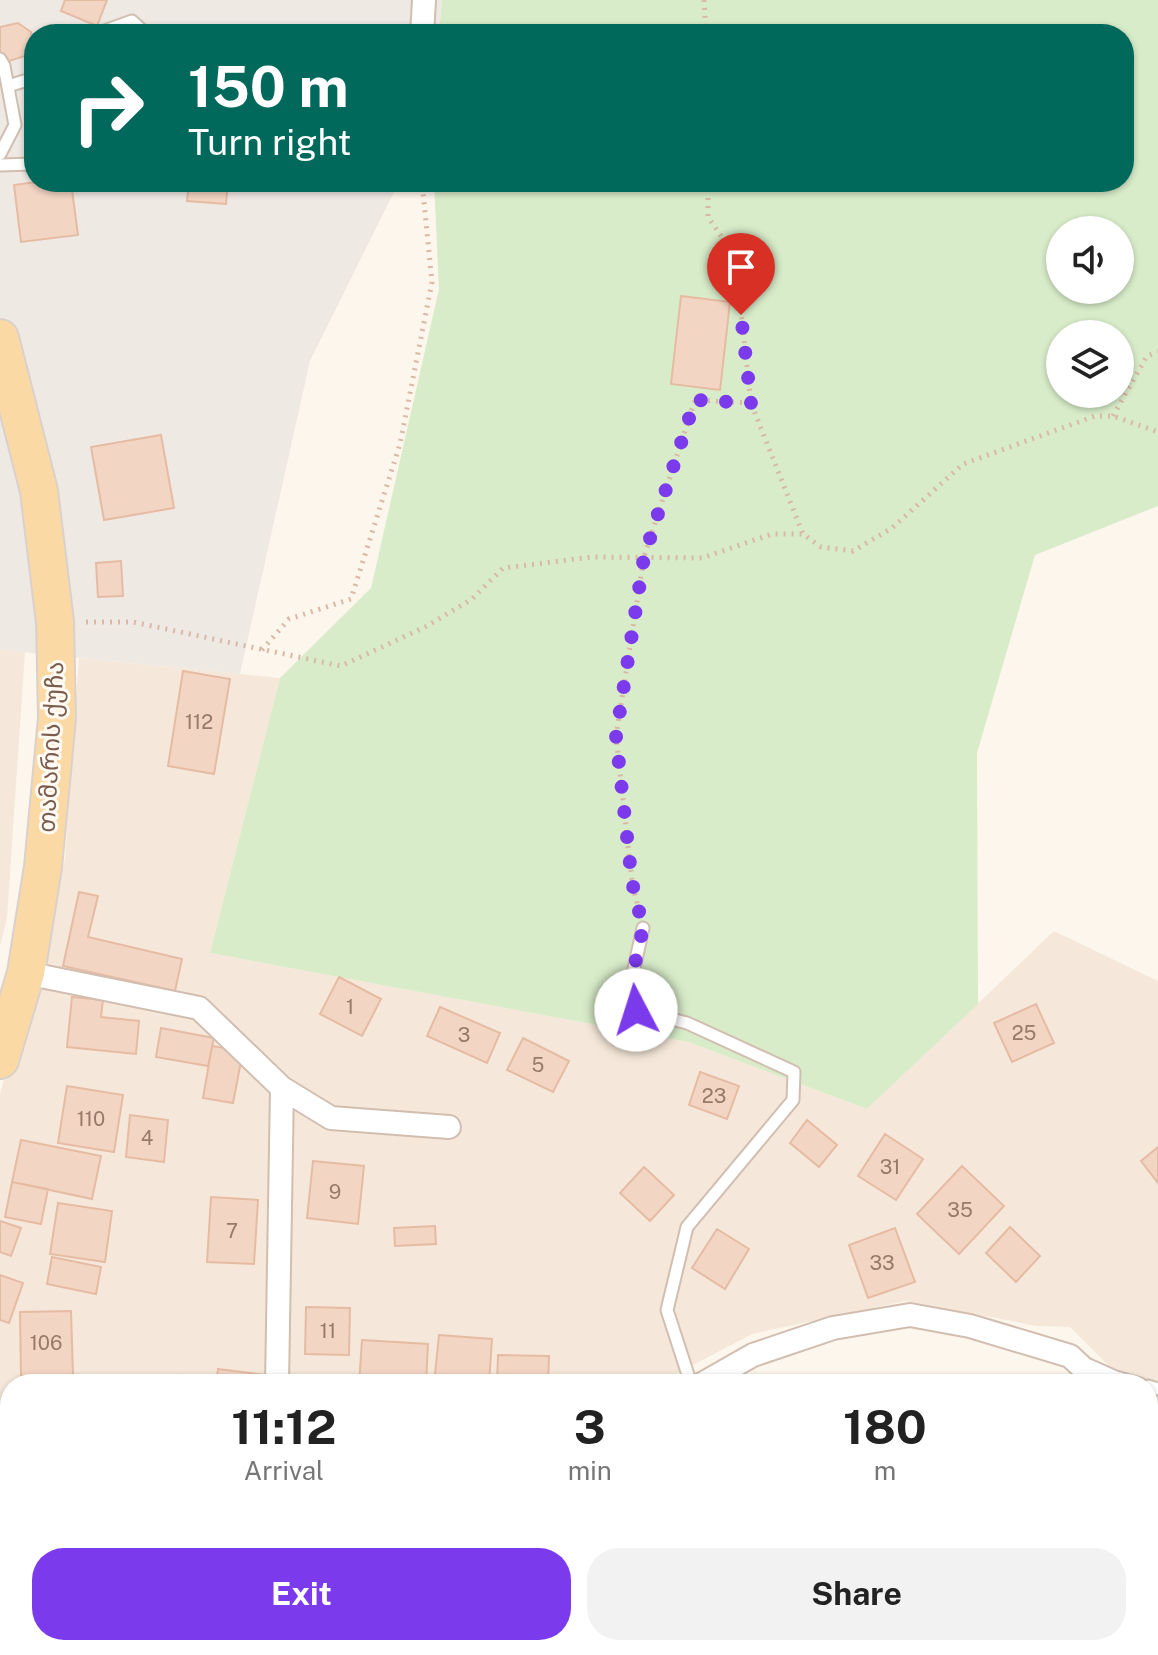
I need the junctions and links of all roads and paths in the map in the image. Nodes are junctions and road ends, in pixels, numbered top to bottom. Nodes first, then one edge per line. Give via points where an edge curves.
1 (424, 0) edge
2 (704, 0) edge
3 (423, 24) edge
4 (705, 24) edge
5 (0, 59) edge
6 (24, 81) edge
7 (8, 86) junction
8 (0, 154) edge
9 (24, 164) edge
10 (0, 165) edge
11 (423, 192) edge
12 (708, 192) edge
13 (0, 338) edge
14 (1158, 352) edge
15 (751, 403) junction
16 (1113, 416) junction
17 (1158, 432) edge
18 (803, 534) junction
19 (644, 557) junction
20 (55, 622) junction
21 (262, 650) junction
22 (643, 928) joint
23 (26, 973) junction
24 (0, 1060) edge
25 (282, 1088) junction
26 (449, 1127) dead end
27 (1070, 1356) junction
28 (277, 1374) edge
29 (688, 1374) edge
30 (720, 1374) edge
31 (1089, 1374) edge
32 (1109, 1374) edge

1 - 3 street
2 - 4 path
5 - 7 lane
6 - 7 lane
7 - 8 lane via 15,125
9 - 10 lane
11 - 21 path via 432,282 400,444 351,599 289,619
12 - 15 path via 708,217 735,256
13 - 20 main road, თამარის ქუჩა via 39,491
14 - 16 path via 1147,356
15 - 18 path
15 - 19 path via 695,400
16 - 17 path
16 - 18 path via 1095,416 963,464 892,528 853,551 821,547
18 - 19 path via 772,534 702,558
19 - 21 path via 592,557 503,568 472,599 341,666
19 - 22 path via 616,736 632,882
20 - 21 path via 133,622
20 - 23 main road, თამარის ქუჩა via 57,718 43,867
22 - 29 lane via 631,982 636,1010 687,1023 794,1072 793,1100 687,1227 667,1310
23 - 24 main road, თამარის ქუჩა
23 - 25 street via 199,1008
25 - 26 street via 331,1118
25 - 28 street
27 - 30 street via 970,1326 910,1315 833,1328 753,1355
27 - 31 street
27 - 32 lane

